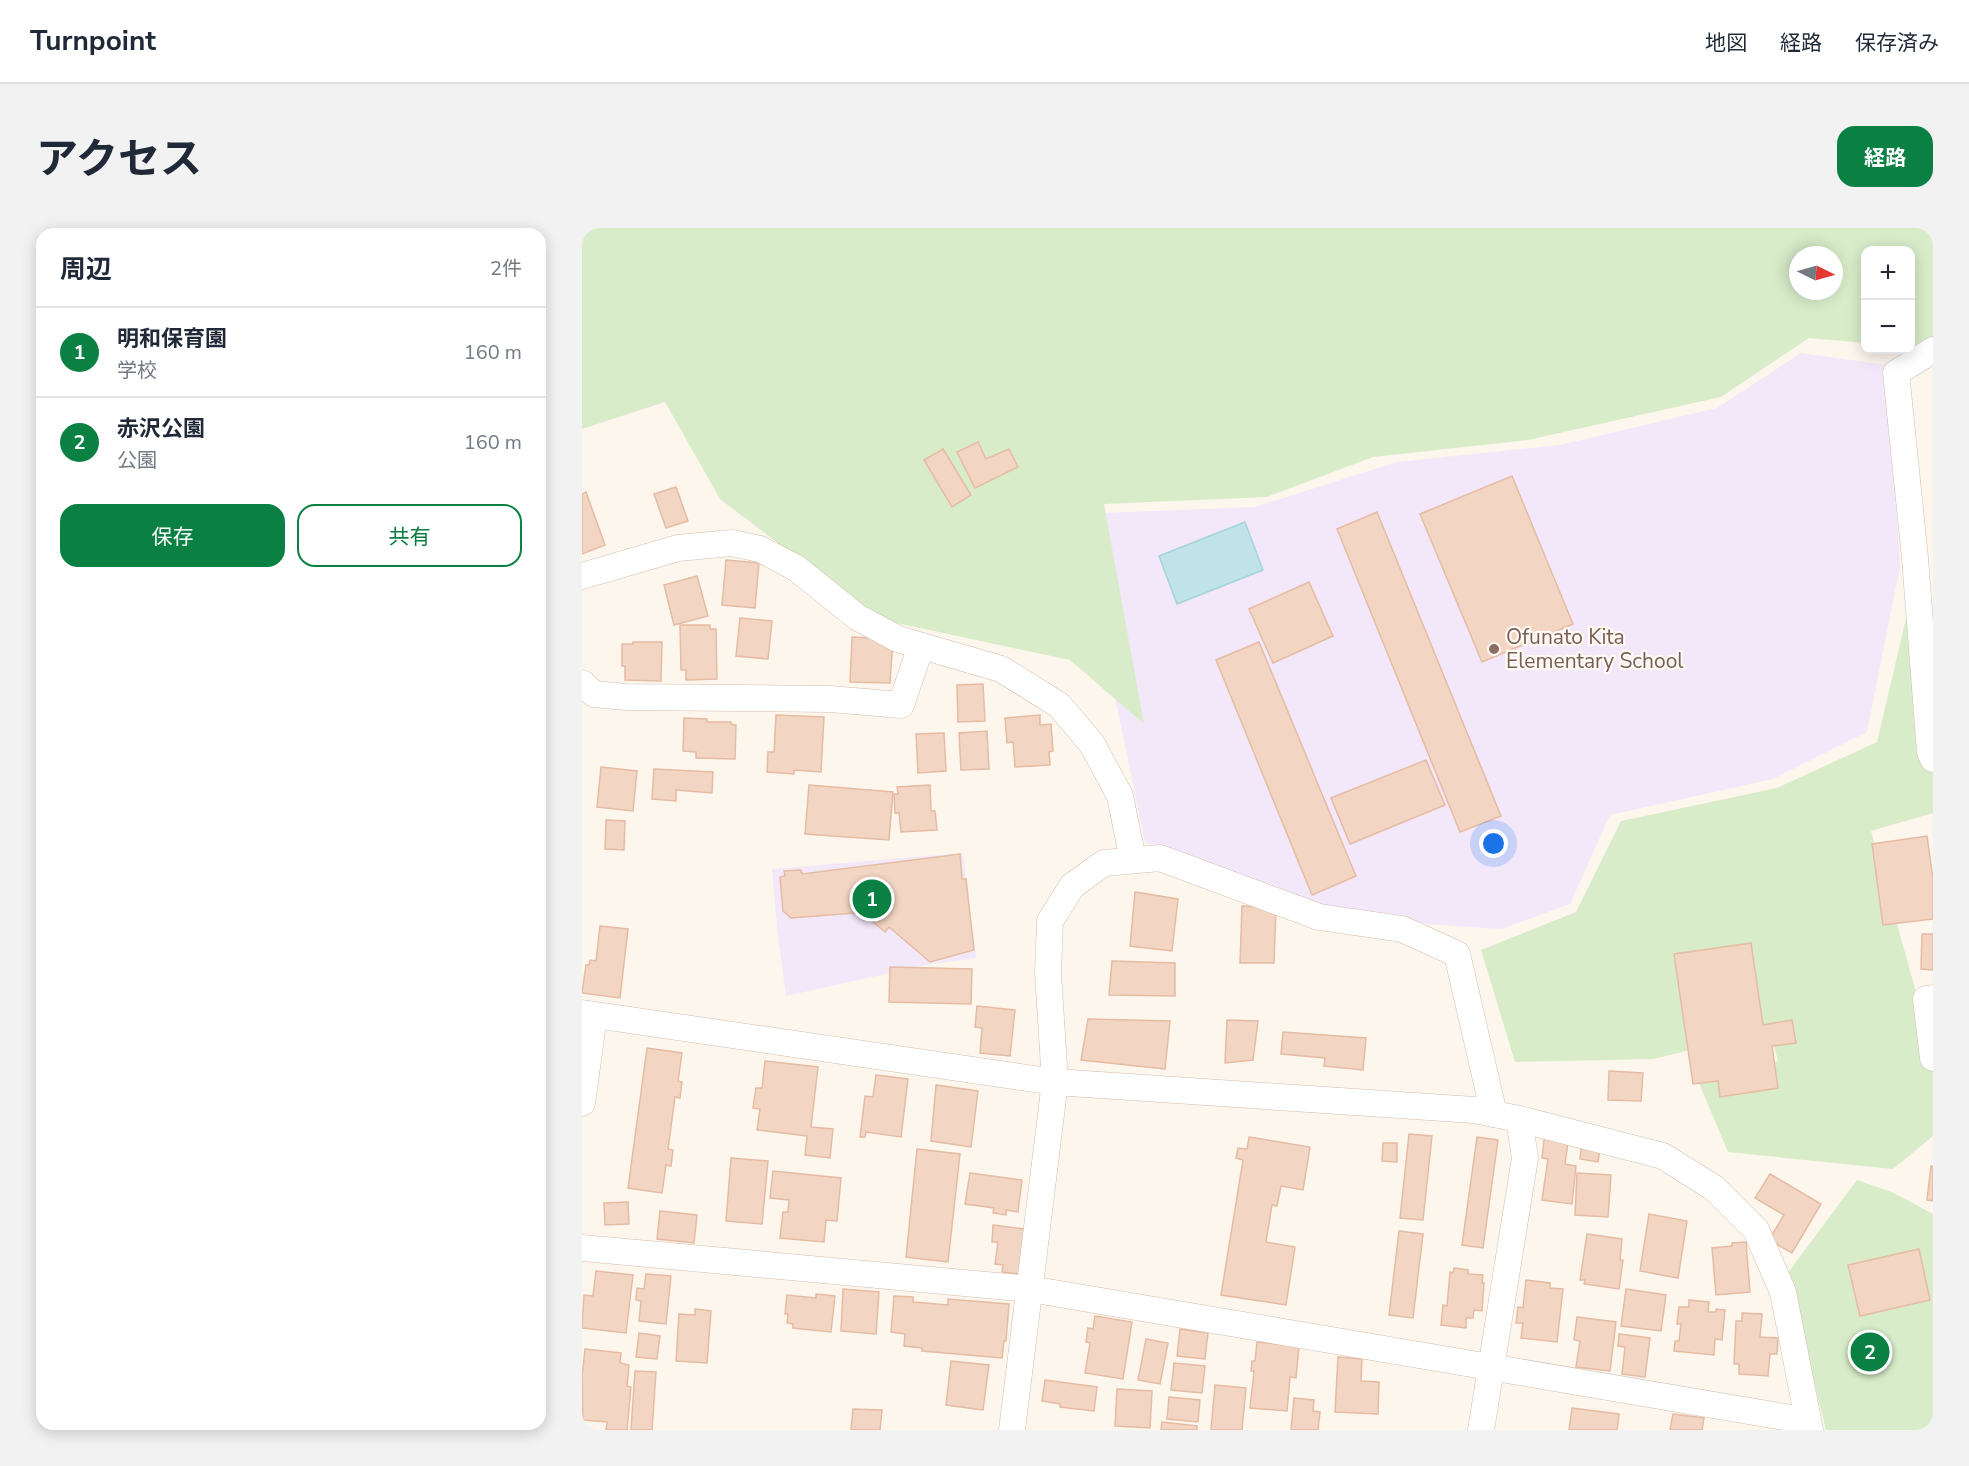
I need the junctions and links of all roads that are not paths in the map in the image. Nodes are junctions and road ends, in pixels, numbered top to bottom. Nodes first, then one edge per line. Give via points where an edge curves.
1 (1933, 350) edge
2 (1924, 558) edge
3 (582, 576) edge
4 (921, 645) junction
5 (582, 683) edge
6 (1933, 759) edge
7 (1133, 860) junction
8 (1933, 998) edge
9 (588, 1014) edge
10 (1933, 1058) edge
11 (1055, 1082) junction
12 (582, 1102) edge
13 (1494, 1114) junction
14 (1520, 1119) junction
15 (582, 1248) edge
16 (1030, 1289) junction
17 (1492, 1369) junction
18 (1809, 1425) edge
19 (1012, 1430) edge
20 (1481, 1430) edge

1 - 2 street via 1896,373
2 - 6 street
3 - 4 street via 678,548 732,543 760,549 796,568 857,617 898,639
4 - 5 street via 901,705 830,699 627,697 594,694
4 - 7 street via 1002,669 1059,705 1092,744 1120,796
7 - 11 street via 1104,863 1072,886 1050,921 1048,973
7 - 13 street via 1160,858 1319,916 1402,929 1457,954
8 - 10 street via 1926,999
9 - 11 street
9 - 12 street
11 - 13 street
11 - 16 street
13 - 14 street
14 - 17 street via 1525,1158
14 - 18 street via 1663,1156 1714,1188 1756,1230 1783,1292
15 - 16 street
16 - 17 street
16 - 19 street
17 - 18 street
17 - 20 street

